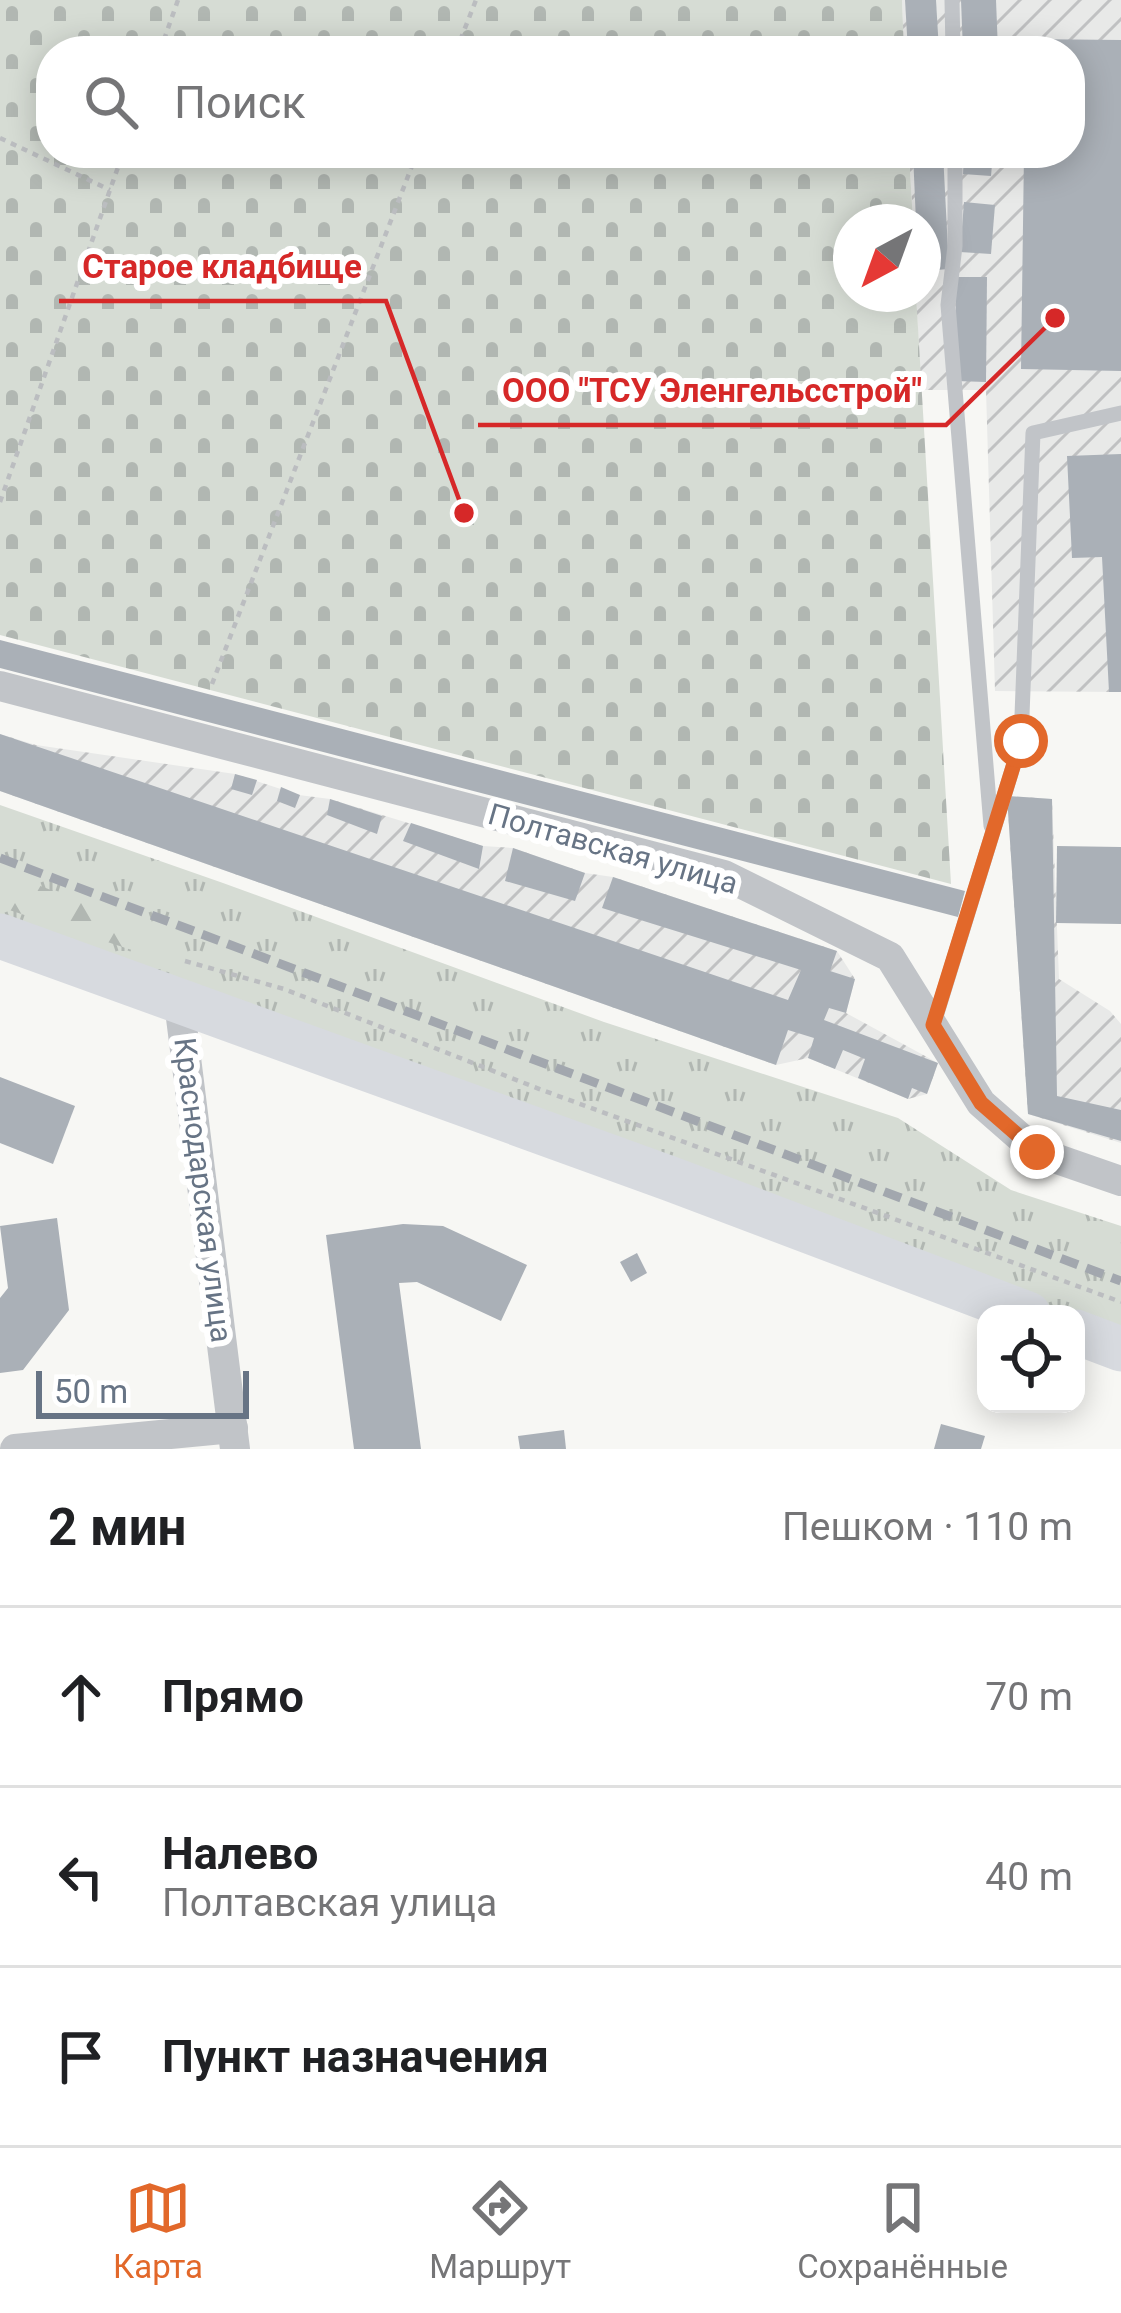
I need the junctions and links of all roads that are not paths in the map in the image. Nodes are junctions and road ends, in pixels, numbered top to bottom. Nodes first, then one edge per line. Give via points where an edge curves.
1 (952, 0) edge
2 (953, 36) edge
3 (955, 168) edge
4 (1121, 412) edge
5 (0, 686) edge
6 (992, 837) junction
7 (0, 936) edge
8 (176, 980) junction
9 (933, 1025) junction
10 (1121, 1181) edge
11 (1004, 1305) edge
12 (1085, 1335) edge
13 (1121, 1349) edge
14 (234, 1438) edge
15 (15, 1449) edge

1 - 2 lane
3 - 6 lane via 948,305
4 - 6 lane via 1033,433 1021,741
5 - 9 street, Полтавская улица via 724,875 890,957
6 - 9 lane
7 - 8 street
8 - 11 street
8 - 14 street, Краснодарская улица
9 - 10 street, Полтавская улица via 981,1103 1037,1152
12 - 13 street
14 - 15 street

